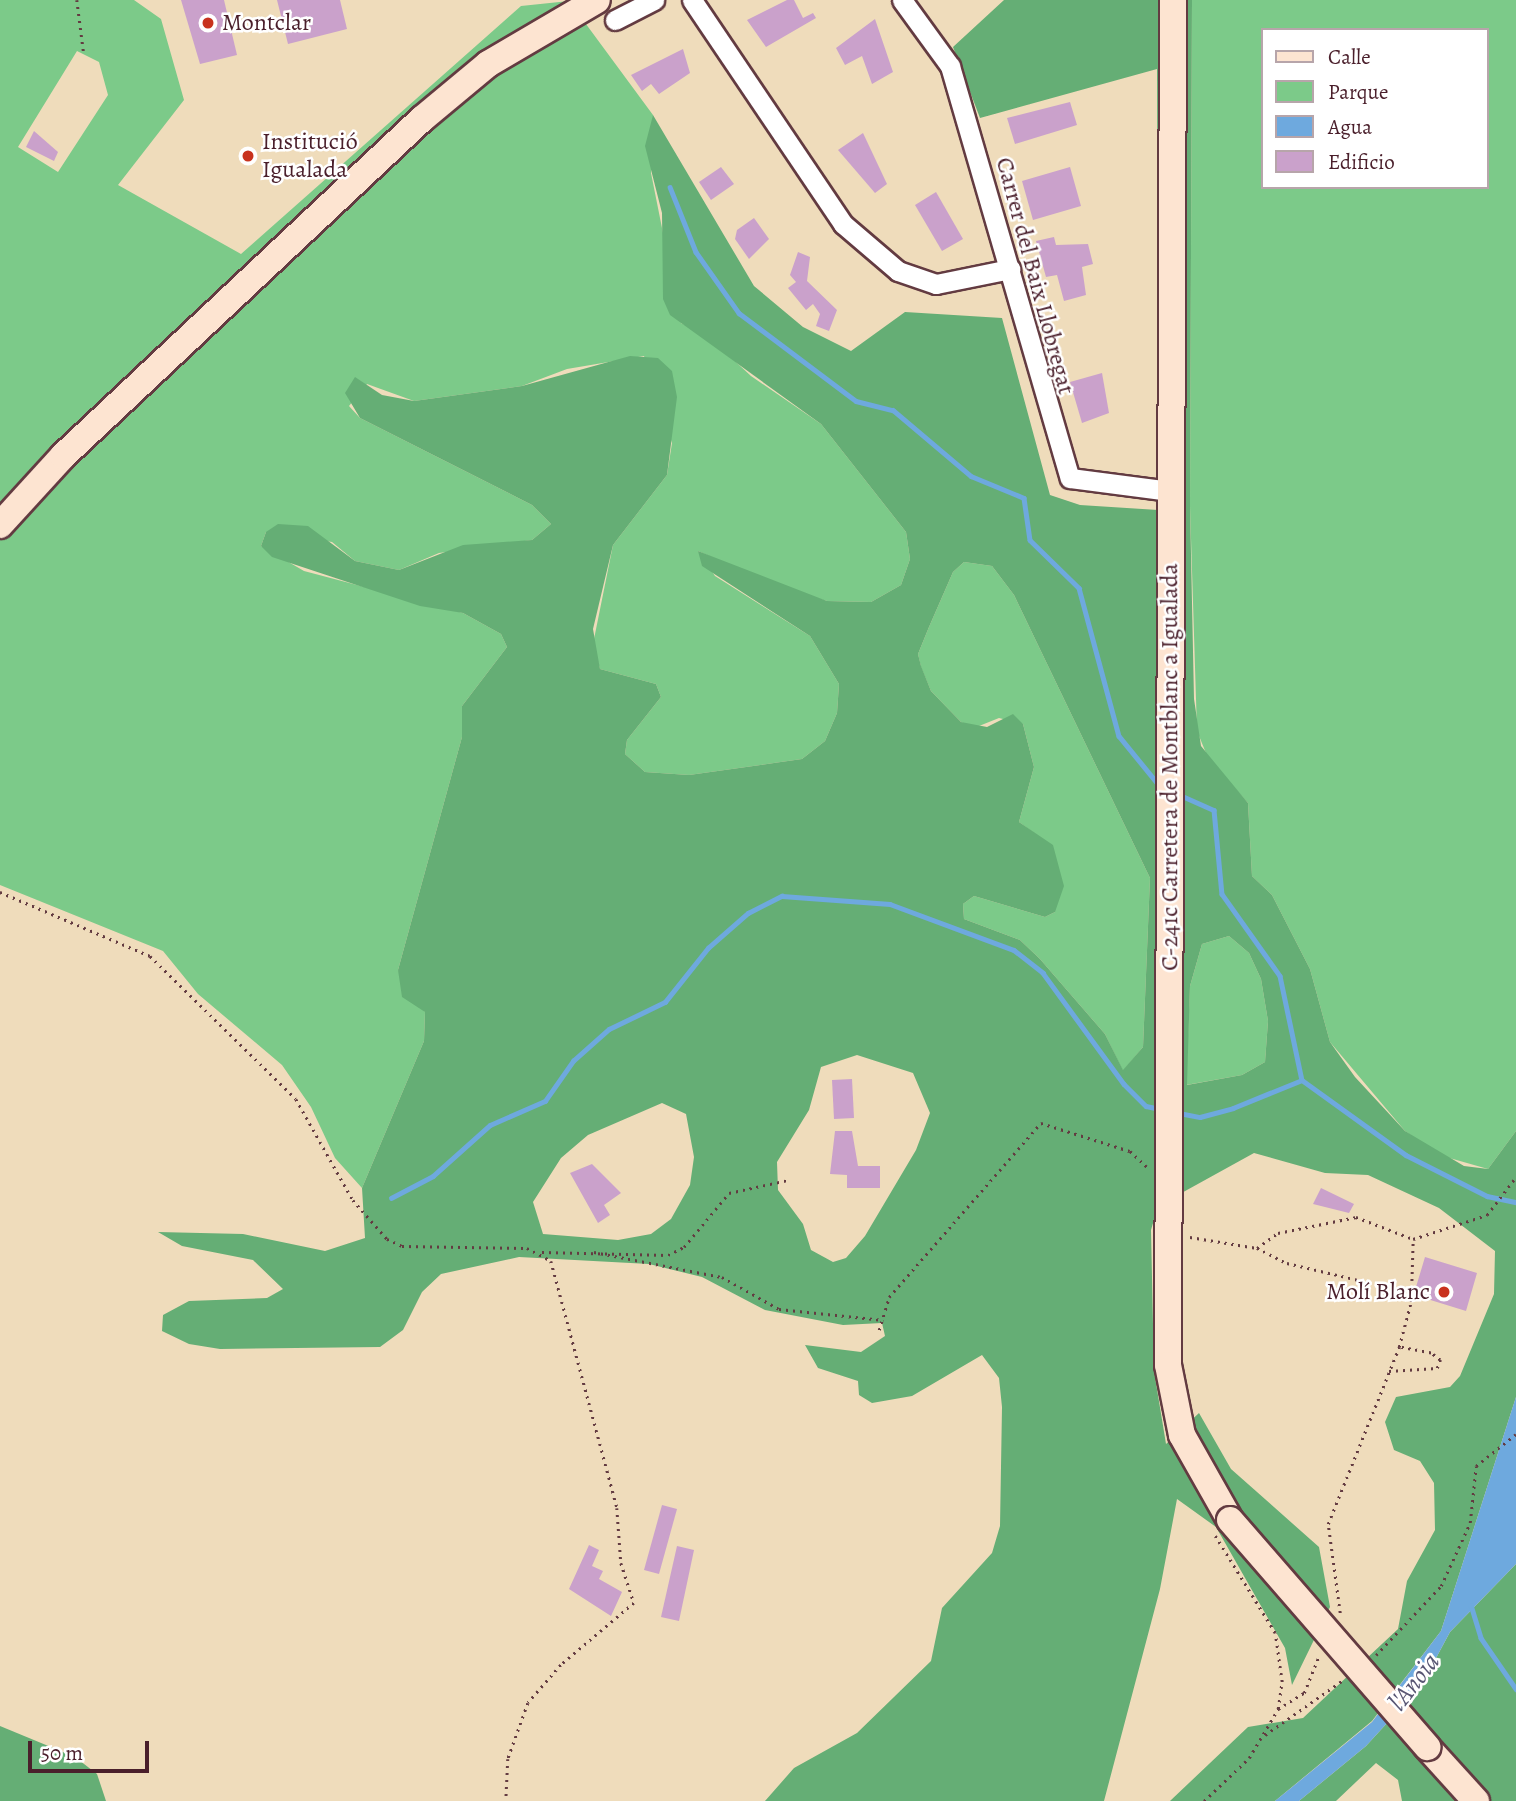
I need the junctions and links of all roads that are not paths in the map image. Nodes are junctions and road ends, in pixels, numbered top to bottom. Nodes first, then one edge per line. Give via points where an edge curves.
1 (597, 0) edge
2 (654, 0) edge
3 (692, 0) edge
4 (902, 0) edge
5 (1173, 0) edge
6 (615, 20) dead end
7 (1010, 269) junction
8 (1170, 491) junction
9 (0, 525) edge
10 (1476, 1801) edge

1 - 9 main road via 488,64 422,119 63,456
2 - 6 street
3 - 7 street via 843,224 898,271 936,284
4 - 7 street, Carrer del Baix Llobregat via 950,66
5 - 8 main road, C-241c Carretera de Montblanc a Igualada
7 - 8 street, Carrer del Baix Llobregat via 1070,478
8 - 10 main road, C-241c Carretera de Montblanc a Igualada, bridge via 1168,1365 1175,1413 1222,1527

